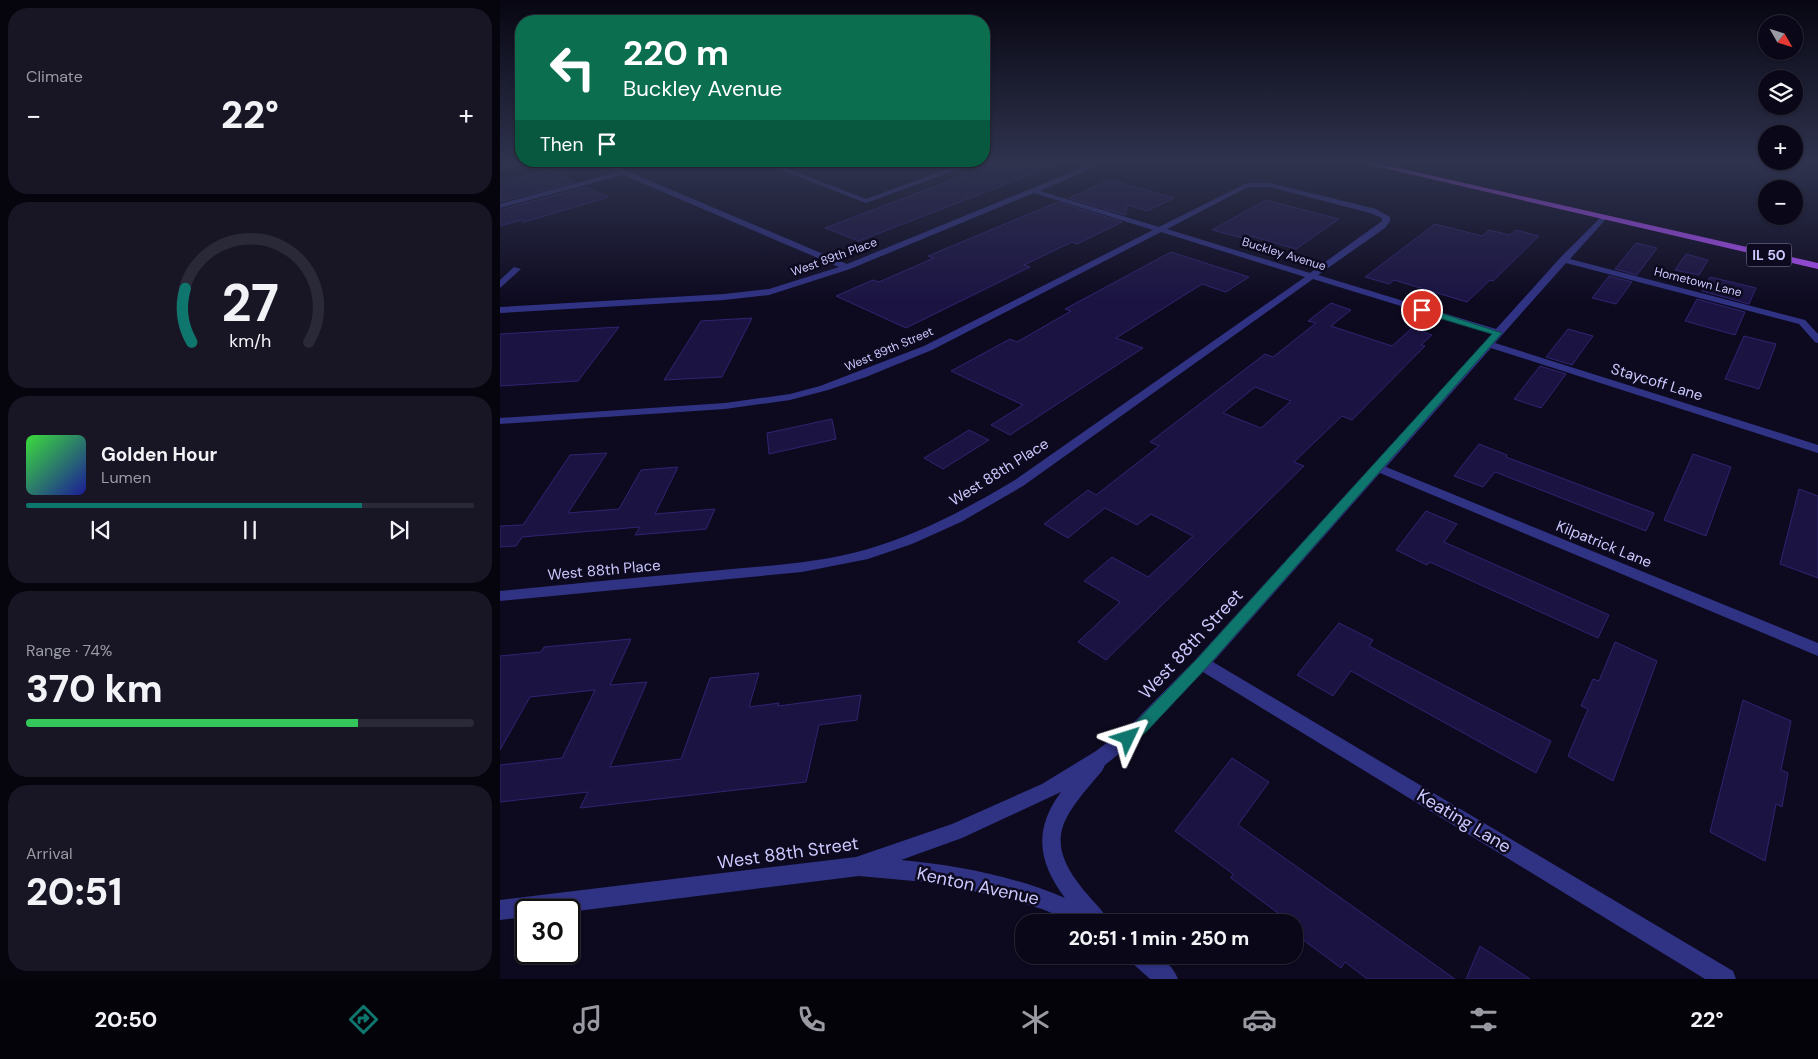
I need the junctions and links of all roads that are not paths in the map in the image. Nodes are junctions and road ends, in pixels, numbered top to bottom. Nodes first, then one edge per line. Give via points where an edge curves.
1 (707, 209) edge
2 (990, 209) edge
3 (1092, 209) edge
4 (1199, 209) edge
5 (1364, 209) edge
6 (1566, 209) edge
7 (1603, 217) junction
8 (1159, 229) junction
9 (1563, 260) junction
10 (1818, 266) edge
11 (847, 267) junction
12 (517, 269) dead end
13 (1310, 275) junction
14 (500, 285) edge
15 (500, 310) edge
16 (1492, 338) junction
17 (1818, 340) edge
18 (500, 421) edge
19 (1818, 449) edge
20 (1378, 468) junction
21 (500, 596) edge
22 (1818, 650) edge
23 (1202, 663) junction
24 (1102, 757) junction
25 (856, 867) junction
26 (500, 910) edge
27 (1079, 914) edge
28 (1091, 914) edge
29 (1148, 964) edge
30 (1166, 979) edge
31 (1725, 979) edge

1 - 11 street
2 - 11 street, West 89th Place
3 - 8 street, Buckley Avenue
4 - 8 street, West 89th Street
5 - 13 street, West 88th Place via 1386,217 1386,221
6 - 7 main road, IL 50
7 - 9 street, West 88th Street
7 - 10 main road, IL 50
8 - 13 street, Buckley Avenue
8 - 18 street, West 89th Street via 928,348 824,388 790,397 732,405
9 - 16 street, West 88th Street
9 - 17 street, Hometown Lane via 1802,322
11 - 15 street, West 89th Place via 792,286 747,295
12 - 14 street
13 - 16 street, Buckley Avenue
13 - 21 street, West 88th Place via 1019,482 936,529 890,548 784,570
16 - 19 street, Staycoff Lane
16 - 20 street, West 88th Street
20 - 22 street, Kilpatrick Lane
20 - 23 street, West 88th Street
23 - 24 street, West 88th Street via 1140,728
23 - 31 street, Keating Lane
24 - 25 street, West 88th Street via 1048,790 955,832
24 - 28 street via 1063,804 1053,829 1050,848 1057,870
25 - 26 street, West 88th Street
25 - 27 street, Kenton Avenue via 925,872 993,885 1042,898
29 - 30 street

